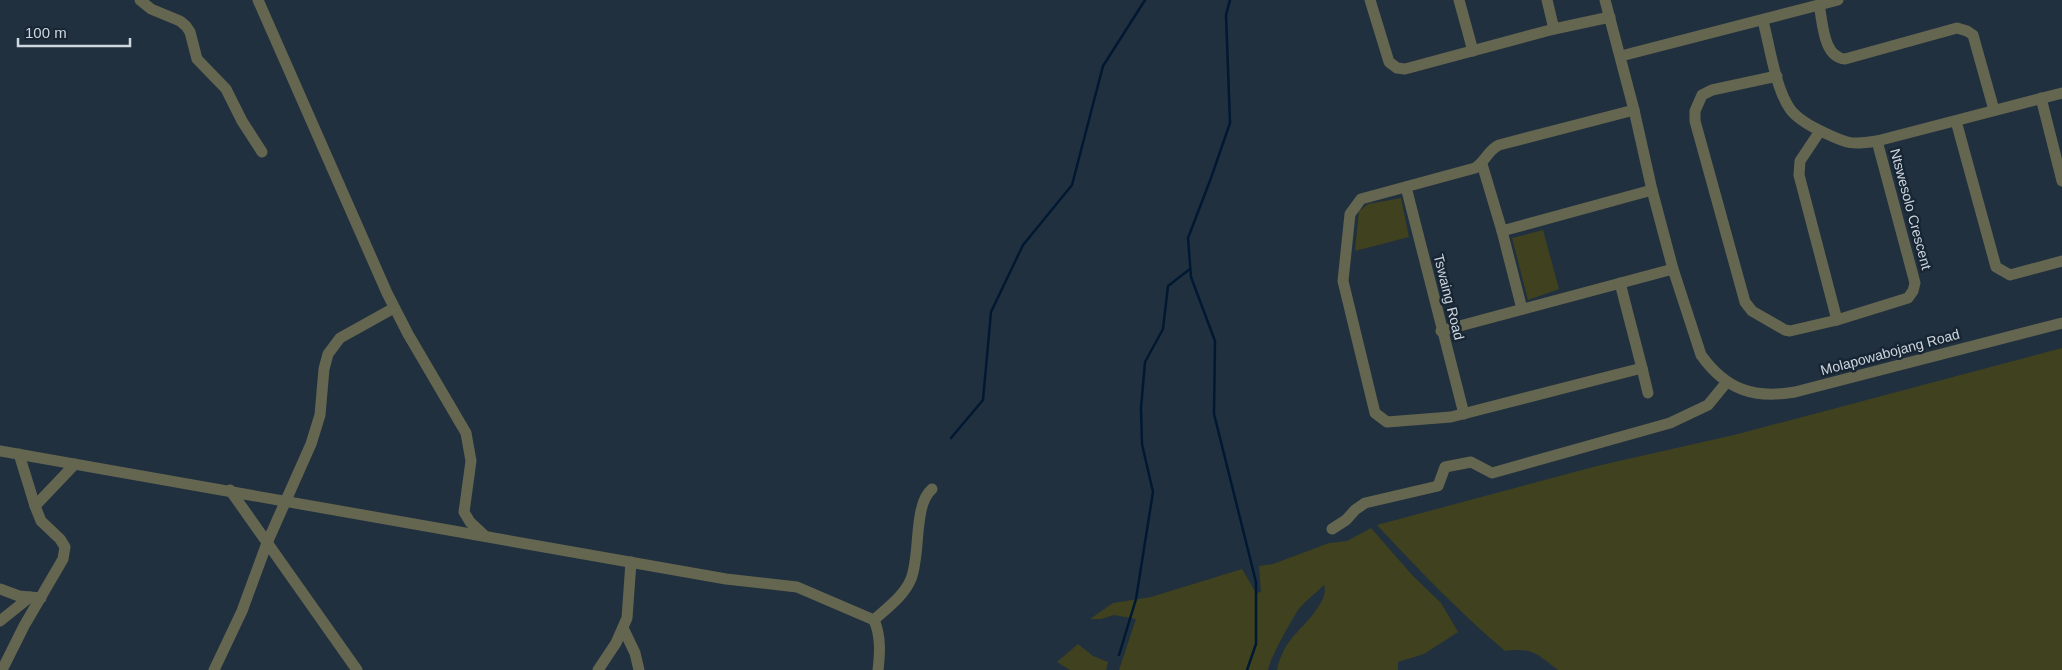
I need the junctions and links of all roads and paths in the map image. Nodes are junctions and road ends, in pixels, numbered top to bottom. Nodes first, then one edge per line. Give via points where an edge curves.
1 (140, 0) edge
2 (258, 0) edge
3 (1370, 0) edge
4 (1459, 0) edge
5 (1547, 0) edge
6 (1605, 0) edge
7 (1838, 0) edge
8 (1819, 6) junction
9 (1610, 17) junction
10 (1763, 21) junction
11 (1554, 29) junction
12 (1473, 51) junction
13 (1621, 56) junction
14 (1777, 76) junction
15 (2062, 93) edge
16 (2042, 98) junction
17 (1634, 110) junction
18 (1994, 110) junction
19 (1956, 121) junction
20 (1820, 131) junction
21 (1877, 141) junction
22 (262, 152) dead end
23 (1482, 164) junction
24 (2062, 181) edge
25 (1406, 187) junction
26 (1652, 190) junction
27 (1502, 231) junction
28 (2062, 261) edge
29 (1673, 269) junction
30 (1620, 283) junction
31 (394, 308) junction
32 (1522, 308) junction
33 (1838, 320) junction
34 (2062, 323) edge
35 (1441, 331) junction
36 (1642, 368) junction
37 (1726, 383) junction
38 (1648, 392) dead end
39 (1464, 414) junction
40 (0, 451) edge
41 (19, 454) junction
42 (75, 464) junction
43 (932, 489) dead end
44 (230, 490) junction
45 (286, 500) junction
46 (35, 506) junction
47 (1332, 528) dead end
48 (485, 536) junction
49 (267, 543) junction
50 (631, 562) junction
51 (0, 589) edge
52 (36, 598) junction
53 (874, 620) junction
54 (0, 621) edge
55 (623, 628) junction
56 (2, 670) edge
57 (214, 670) edge
58 (357, 670) edge
59 (598, 670) edge
60 (639, 670) edge
61 (878, 670) edge

1 - 22 street via 186,26 197,59 226,89
2 - 31 street
3 - 12 street via 1388,62 1397,68 1405,70
4 - 12 street
5 - 11 street
6 - 9 street
7 - 8 street
8 - 10 street
8 - 18 street via 1829,49 1838,59 1957,28 1967,31 1973,35
9 - 11 street
9 - 13 street
10 - 13 street
10 - 14 street
11 - 12 street
13 - 17 street
14 - 20 street via 1790,109
14 - 33 street via 1702,95 1695,121 1748,307 1785,330
15 - 16 street
16 - 18 street
16 - 24 street
17 - 23 street via 1499,145 1491,150
17 - 26 street
18 - 19 street
19 - 21 street
19 - 28 street via 1996,267 2010,275
20 - 21 street via 1850,144
20 - 33 street via 1800,161 1799,175
21 - 33 street, Ntswesolo Crescent via 1915,283 1908,298 1902,301
23 - 25 street
23 - 27 street
25 - 35 street, Tswaing Road
25 - 39 street via 1361,199 1350,214 1344,289 1373,408 1375,414 1387,422
26 - 27 street
26 - 29 street
27 - 32 street
29 - 30 street
29 - 37 street via 1701,355
30 - 32 street
30 - 36 street
31 - 45 street via 340,338 328,354 320,415
31 - 48 street via 466,433 470,461 464,512
32 - 35 street
34 - 37 street, Molapowabojang Road via 1795,392 1763,395
35 - 39 street, Tswaing Road
36 - 38 street
36 - 39 street
37 - 47 street via 1708,405 1670,424 1492,473 1471,462 1445,467 1438,486 1365,504
40 - 41 street
41 - 42 street
41 - 46 street
42 - 44 street
42 - 46 street
43 - 53 street via 922,502 917,560 910,581 901,595
44 - 45 street
44 - 49 street
45 - 48 street
45 - 49 street
46 - 52 street via 41,521 65,547 63,559
48 - 50 street
49 - 57 street via 242,610
49 - 58 street
50 - 53 street via 726,579 797,587
50 - 55 street via 627,618
51 - 52 street
52 - 54 street
52 - 56 street
53 - 61 street via 879,633
55 - 59 street
55 - 60 street

